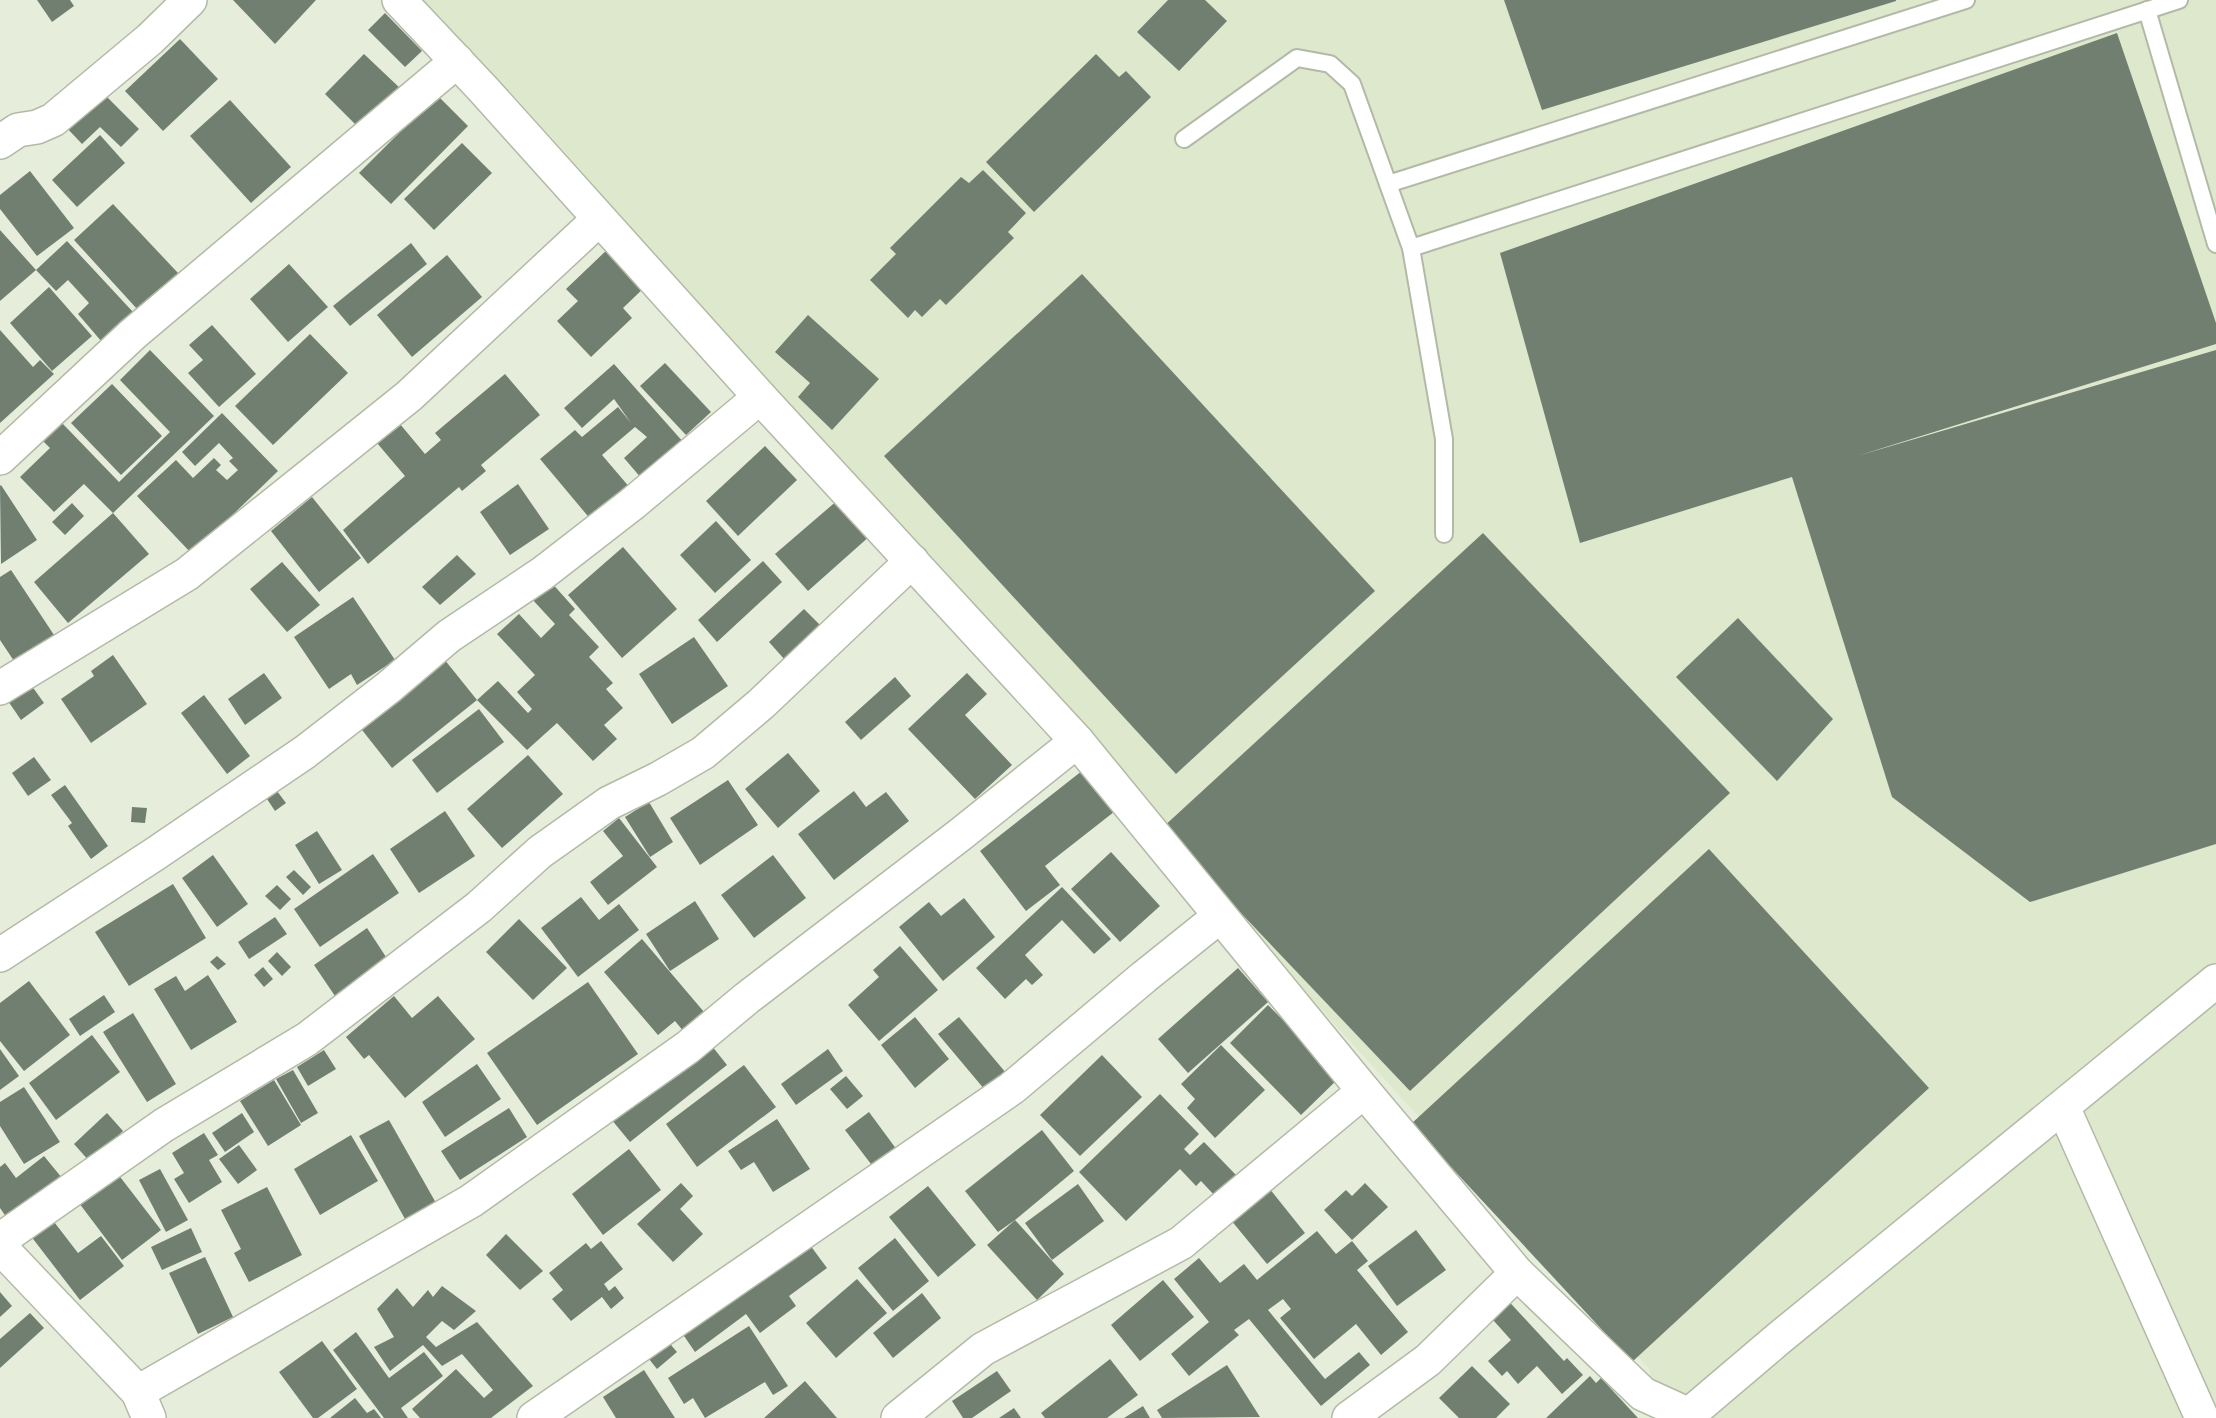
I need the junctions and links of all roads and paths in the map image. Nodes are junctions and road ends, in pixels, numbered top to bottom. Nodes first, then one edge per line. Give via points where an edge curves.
1 (190, 0) edge
2 (399, 0) edge
3 (1966, 0) edge
4 (2179, 0) edge
5 (2146, 10) junction
6 (456, 61) junction
7 (1184, 139) dead end
8 (0, 142) edge
9 (1388, 184) junction
10 (599, 219) junction
11 (2216, 244) edge
12 (1411, 248) junction
13 (760, 397) junction
14 (0, 458) edge
15 (1444, 534) dead end
16 (912, 561) junction
17 (0, 688) edge
18 (1077, 741) junction
19 (1220, 916) junction
20 (0, 955) edge
21 (2216, 981) edge
22 (1364, 1091) junction
23 (2063, 1107) junction
24 (0, 1240) edge
25 (0, 1247) edge
26 (1517, 1274) junction
27 (144, 1405) edge
28 (1686, 1416) edge
29 (534, 1418) edge
30 (898, 1418) edge
31 (1349, 1418) edge
32 (2202, 1418) edge

1 - 8 street via 53,120 18,130
2 - 6 street
3 - 9 lane
4 - 5 lane
5 - 11 lane
5 - 12 lane
6 - 10 street
6 - 14 street via 132,334
7 - 9 lane via 1297,58 1330,64 1352,84
9 - 12 lane
10 - 13 street
10 - 17 street via 409,396 187,574
12 - 15 lane via 1444,440
13 - 16 street
13 - 20 street via 632,504 543,573 449,636 305,752
16 - 18 street
16 - 24 street via 761,704 703,753 609,803 540,852 479,907 307,1039 164,1125
18 - 19 street
18 - 27 street via 688,1047 471,1201
19 - 22 street
19 - 29 street via 1012,1088
21 - 23 street
22 - 26 street
22 - 30 street via 1181,1243 983,1349
23 - 28 street
23 - 32 street
25 - 27 street
26 - 28 street via 1642,1394
26 - 31 street via 1428,1360

